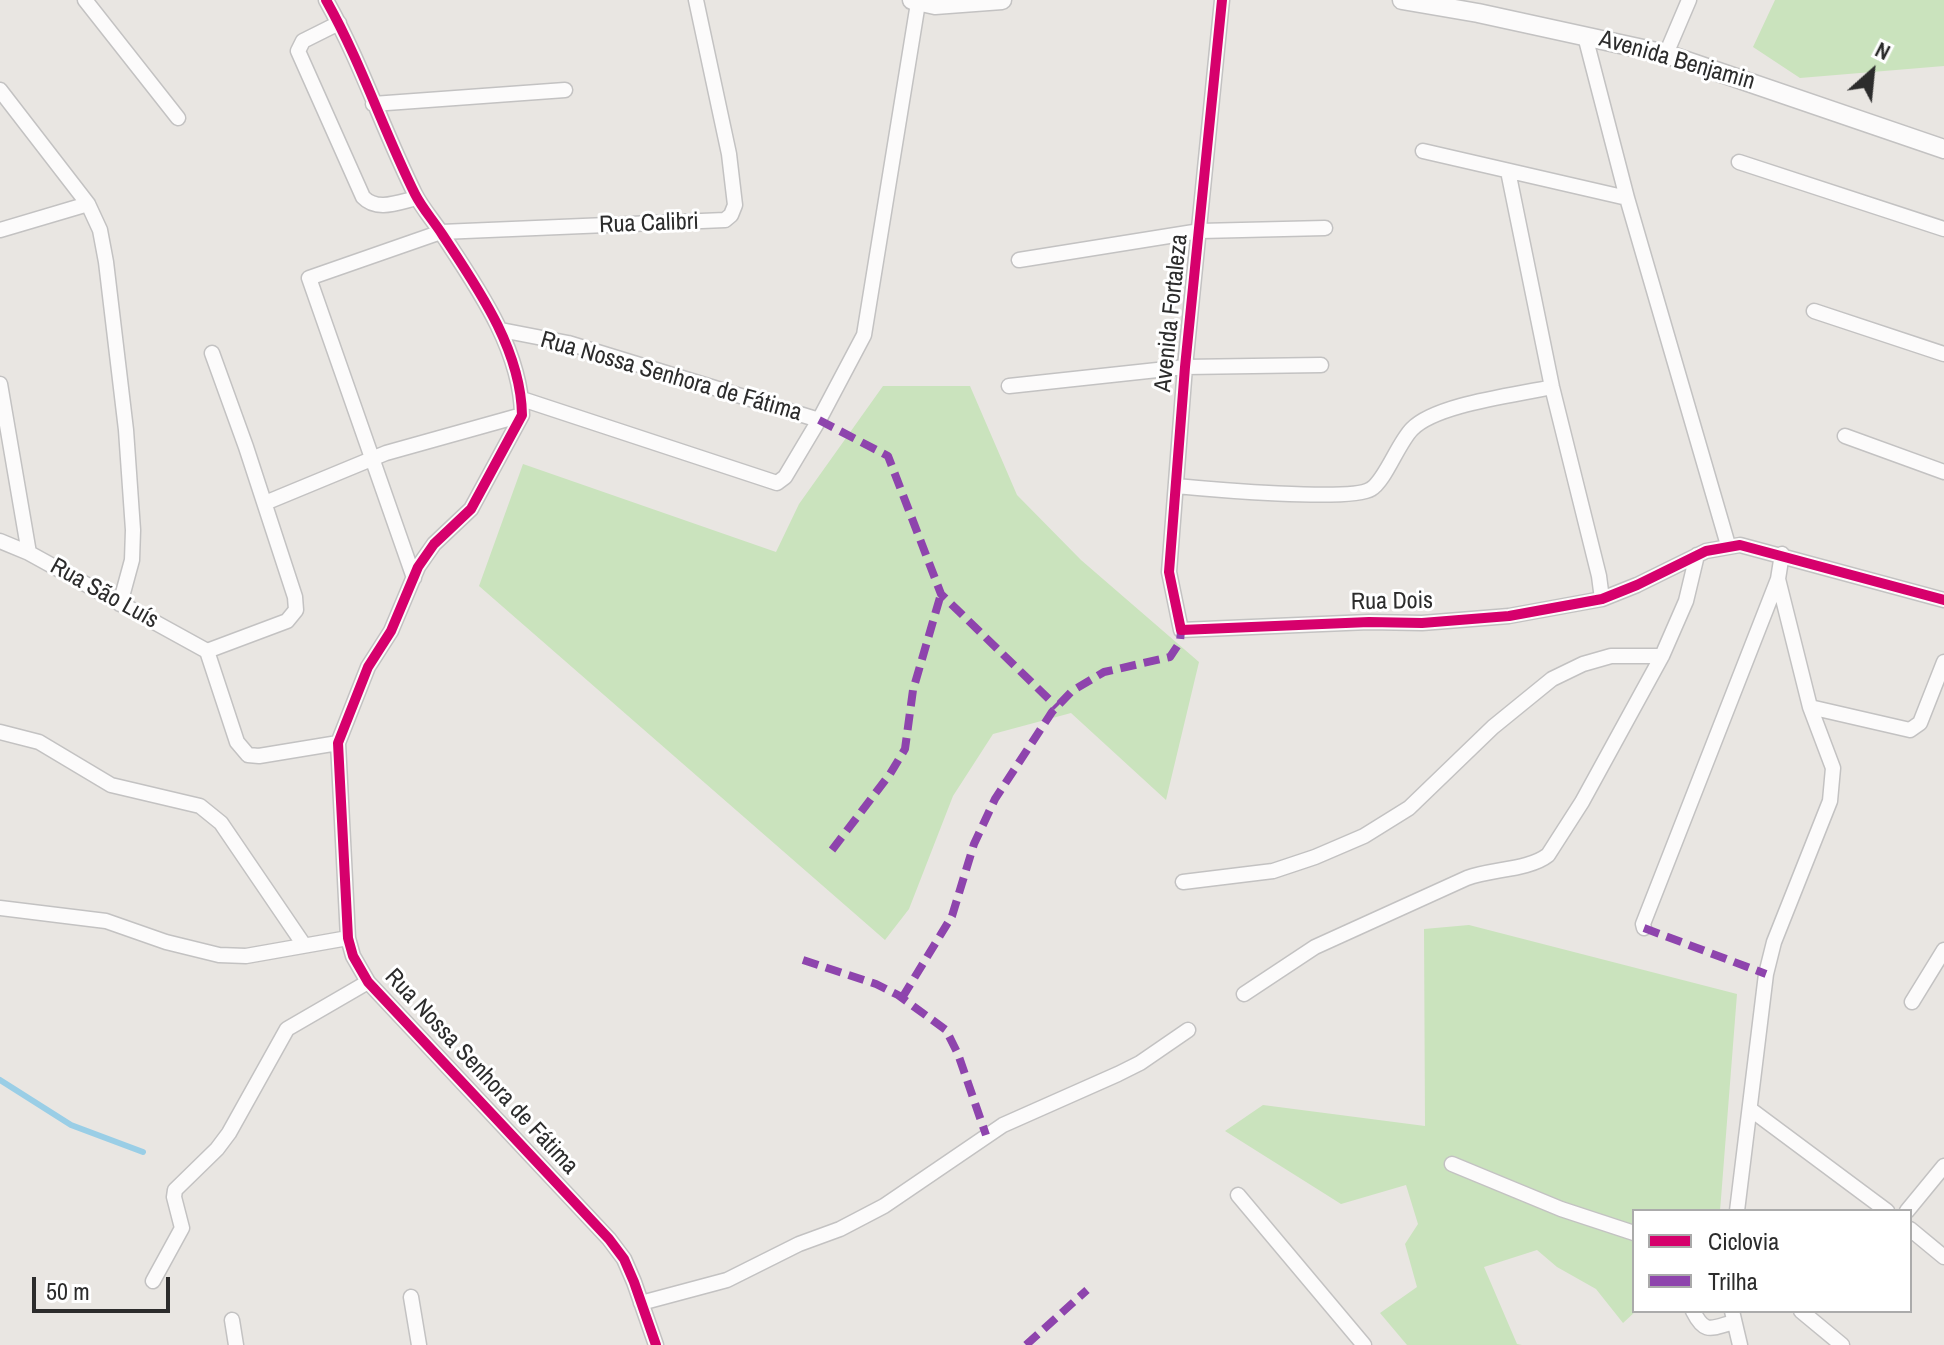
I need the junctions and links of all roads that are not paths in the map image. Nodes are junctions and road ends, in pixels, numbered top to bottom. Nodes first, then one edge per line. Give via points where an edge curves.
1 (85, 0) edge
2 (326, 0) edge
3 (696, 0) edge
4 (1002, 0) edge
5 (1222, 0) edge
6 (1402, 0) edge
7 (1689, 0) edge
8 (915, 1) edge
9 (1479, 6) edge
10 (339, 23) junction
11 (1585, 36) junction
12 (1666, 54) junction
13 (0, 90) edge
14 (565, 90) dead end
15 (373, 104) junction
16 (178, 118) dead end
17 (1944, 149) edge
18 (1423, 151) dead end
19 (1739, 162) dead end
20 (1508, 171) junction
21 (417, 198) junction
22 (1627, 198) junction
23 (88, 204) junction
24 (1325, 228) dead end
25 (1944, 229) edge
26 (0, 230) edge
27 (1200, 231) junction
28 (441, 232) junction
29 (1019, 260) dead end
30 (1814, 311) dead end
31 (501, 330) junction
32 (212, 353) dead end
33 (1944, 354) edge
34 (1321, 365) dead end
35 (1185, 367) junction
36 (0, 384) edge
37 (1009, 386) dead end
38 (1552, 387) junction
39 (522, 399) junction
40 (522, 415) junction
41 (819, 420) junction
42 (1845, 436) dead end
43 (372, 459) junction
44 (1944, 472) edge
45 (1176, 486) junction
46 (265, 503) junction
47 (0, 541) edge
48 (1728, 545) junction
49 (29, 553) junction
50 (1782, 554) junction
51 (1697, 555) junction
52 (414, 578) junction
53 (1778, 579) junction
54 (1602, 599) junction
55 (1944, 600) edge
56 (120, 604) junction
57 (1181, 630) joint
58 (207, 651) junction
59 (1662, 656) junction
60 (1944, 662) edge
61 (1810, 707) junction
62 (0, 732) edge
63 (338, 743) junction
64 (1183, 882) dead end
65 (0, 908) edge
66 (1644, 928) dead end
67 (348, 938) junction
68 (304, 945) junction
69 (1944, 950) edge
70 (368, 982) junction
71 (1244, 994) dead end
72 (1912, 1002) dead end
73 (1188, 1030) dead end
74 (1750, 1109) junction
75 (1452, 1164) dead end
76 (1944, 1166) edge
77 (1238, 1195) dead end
78 (1737, 1209) edge
79 (1884, 1209) edge
80 (1909, 1209) edge
81 (1912, 1231) edge
82 (1632, 1232) edge
83 (1944, 1257) edge
84 (153, 1281) dead end
85 (411, 1297) dead end
86 (641, 1303) junction
87 (1694, 1313) edge
88 (1803, 1313) edge
89 (1733, 1317) edge
90 (232, 1320) dead end
91 (236, 1345) edge
92 (419, 1345) edge
93 (656, 1345) edge
94 (1364, 1345) edge
95 (1740, 1345) edge
96 (1842, 1345) edge

1 - 16 street
2 - 10 street
3 - 28 street, Rua Calibri via 729,154 735,205 731,215 714,222
4 - 8 street via 935,5
5 - 27 street, Avenida Fortaleza
6 - 9 street, Avenida Benjamin
7 - 12 street
8 - 41 street, Rua Nossa Senhora de Fátima via 864,335
9 - 11 street, Avenida Benjamin
10 - 15 street
10 - 21 street via 299,46 309,77 363,197 378,206
11 - 12 street, Avenida Benjamin
11 - 22 street
12 - 17 street, Avenida Benjamin
13 - 23 street
14 - 15 street
15 - 21 street
18 - 20 street
19 - 25 street
20 - 22 street
20 - 38 street
21 - 28 street
22 - 48 street
23 - 26 street
23 - 56 street via 106,262 126,430 132,560
24 - 27 street
27 - 29 street
27 - 35 street, Avenida Fortaleza
28 - 31 street
28 - 43 street via 309,278
30 - 33 street
31 - 39 street, Rua Nossa Senhora de Fátima
31 - 41 street, Rua Nossa Senhora de Fátima via 568,343
32 - 46 street
34 - 35 street
35 - 37 street
35 - 45 street, Avenida Fortaleza
36 - 49 street
38 - 45 street via 1436,412 1414,427 1378,483 1363,492 1287,494
38 - 54 street
39 - 40 street, Rua Nossa Senhora de Fátima
39 - 41 street via 777,483
40 - 43 street
40 - 52 street, Rua Nossa Senhora de Fátima via 471,509 434,544
42 - 44 street
43 - 46 street
43 - 52 street
45 - 57 street, Avenida Fortaleza via 1169,572
46 - 58 street via 296,610 287,621
47 - 49 street, Rua São Luís
48 - 50 street
48 - 51 street, Rua Dois
49 - 56 street, Rua São Luís
50 - 53 street
50 - 55 street
51 - 54 street, Rua Dois
51 - 59 street via 1686,601
52 - 63 street, Rua Nossa Senhora de Fátima via 368,667
53 - 61 street
53 - 66 street
54 - 57 street, Rua Dois via 1509,616 1422,623
56 - 58 street, Rua São Luís
58 - 63 street via 237,742 248,755
59 - 64 street via 1611,656 1552,679 1409,808 1364,836 1273,871
59 - 71 street via 1548,855 1467,878 1338,936
60 - 61 street via 1920,723 1910,730
61 - 74 street via 1833,768 1833,785 1771,952
62 - 68 street via 39,742 111,785 200,806 221,823
63 - 67 street, Rua Nossa Senhora de Fátima
65 - 68 street via 106,921 219,955 246,956
67 - 68 street
67 - 70 street, Rua Nossa Senhora de Fátima
69 - 72 street
70 - 84 street via 298,1020 281,1036 229,1133 175,1190 182,1228
70 - 86 street, Rua Nossa Senhora de Fátima via 609,1239 624,1259
73 - 86 street via 1140,1063 1003,1125 884,1206 840,1229 727,1280
74 - 78 street
74 - 79 street
75 - 82 street
76 - 80 street
77 - 94 street
81 - 83 street
85 - 92 street
86 - 93 street, Rua Nossa Senhora de Fátima
87 - 89 street via 1705,1327
88 - 96 street
89 - 95 street
90 - 91 street

